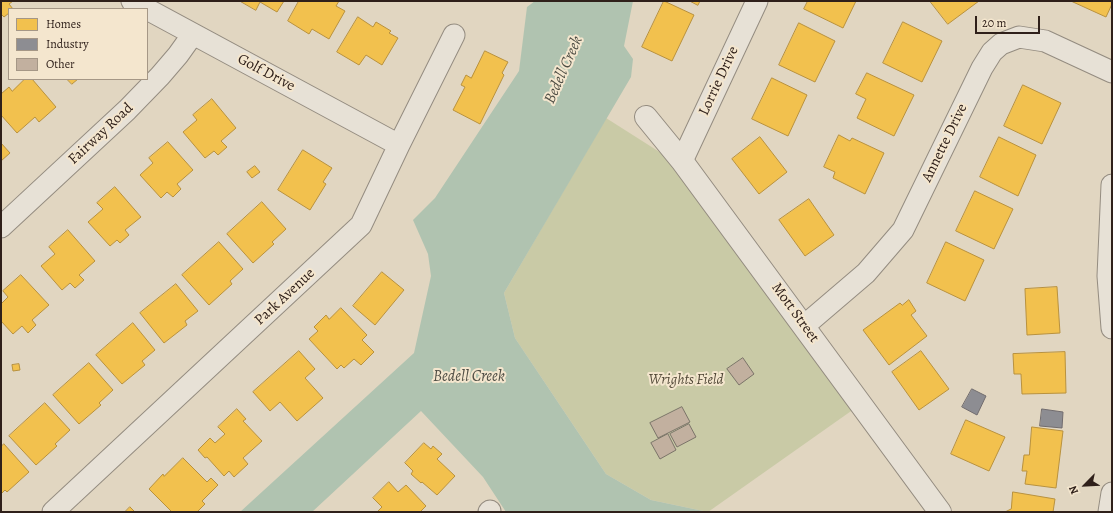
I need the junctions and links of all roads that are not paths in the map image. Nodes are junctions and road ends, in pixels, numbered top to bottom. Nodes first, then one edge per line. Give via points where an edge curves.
1 (132, 1) edge
2 (757, 1) edge
3 (145, 8) edge
4 (148, 10) edge
5 (194, 34) junction
6 (454, 35) dead end
7 (1112, 72) edge
8 (646, 117) dead end
9 (399, 145) junction
10 (682, 161) junction
11 (1112, 185) edge
12 (1, 227) edge
13 (804, 326) junction
14 (1112, 328) edge
15 (1112, 492) edge
16 (53, 512) edge
17 (940, 512) edge
18 (1109, 512) edge

1 - 3 street, Golf Drive
2 - 10 street, Lorrie Drive
4 - 5 street, Golf Drive
5 - 9 street, Golf Drive
5 - 12 street, Fairway Road via 160,76 127,110
6 - 9 street, Park Avenue
7 - 13 street, Annette Drive via 1045,41 1019,37 1001,44 992,52 982,68 903,230 866,273
8 - 10 street, Mott Street
9 - 16 street, Park Avenue via 361,225
10 - 13 street, Mott Street
11 - 14 street via 1108,276
13 - 17 street, Mott Street
15 - 18 street

